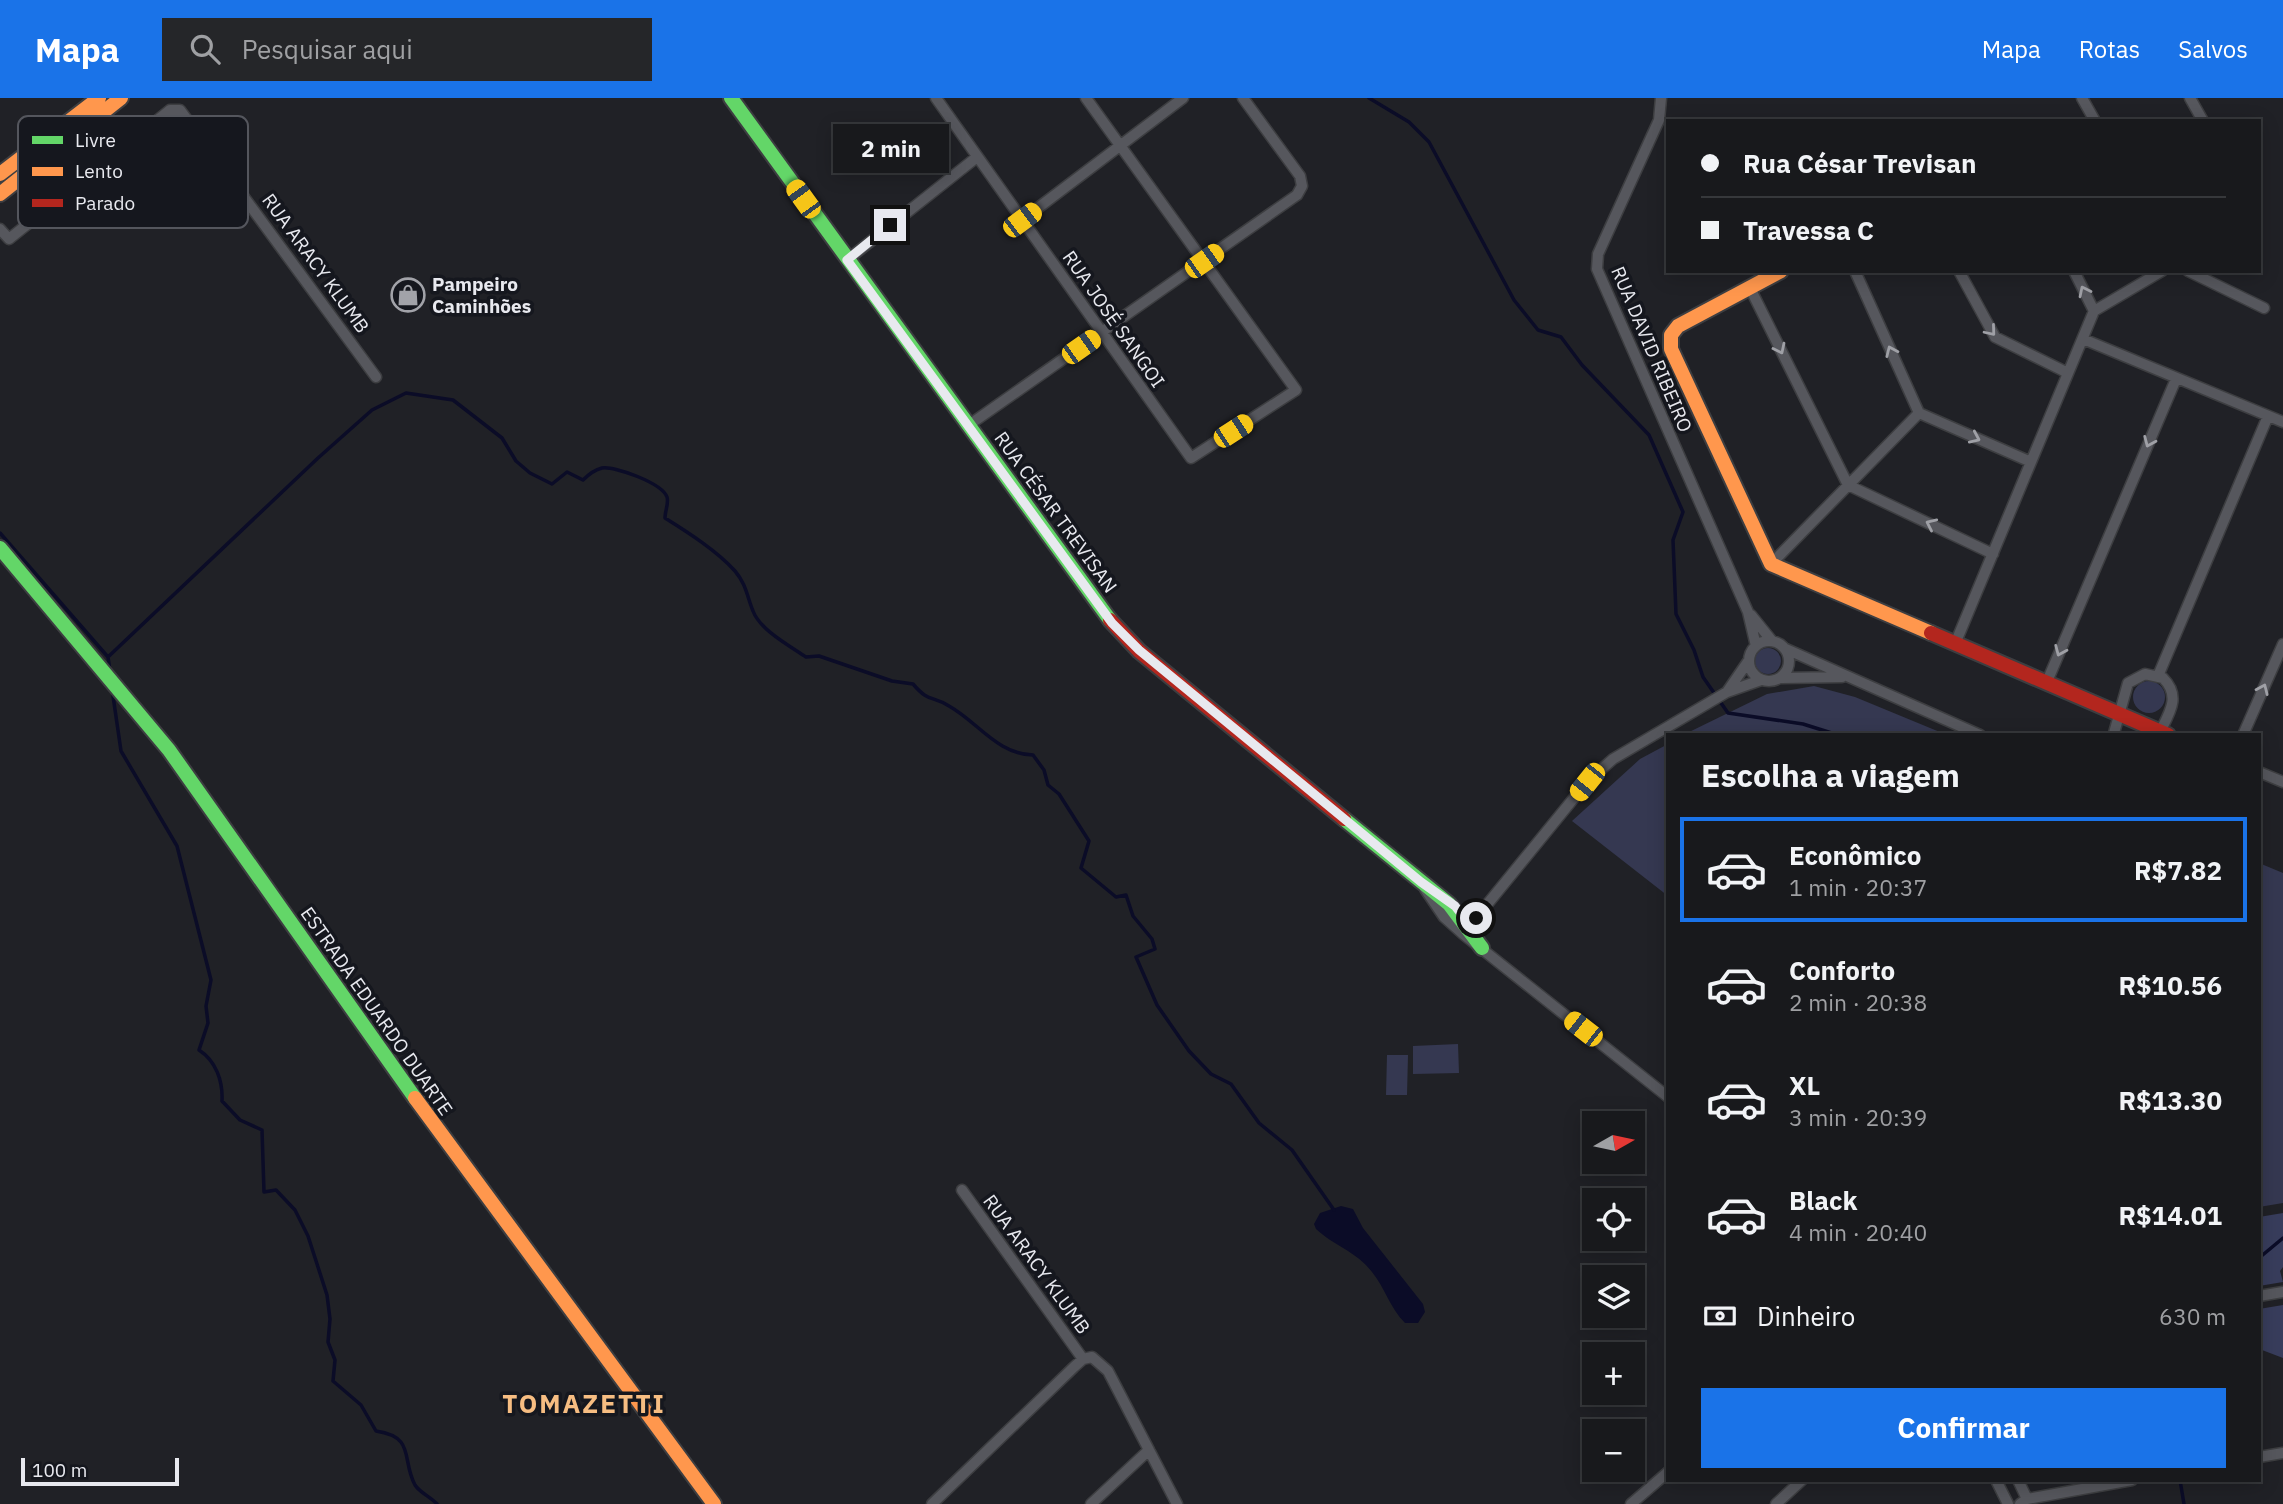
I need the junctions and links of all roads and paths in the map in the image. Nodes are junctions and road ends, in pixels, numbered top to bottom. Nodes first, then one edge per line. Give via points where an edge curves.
1 (99, 98) edge
2 (121, 98) edge
3 (731, 98) edge
4 (936, 98) edge
5 (1086, 98) edge
6 (1183, 98) edge
7 (1243, 98) edge
8 (1661, 98) edge
9 (2082, 98) edge
10 (2190, 98) edge
11 (76, 116) edge
12 (99, 116) edge
13 (163, 116) edge
14 (187, 116) edge
15 (2094, 119) edge
16 (2202, 119) edge
17 (1121, 145) junction
18 (977, 157) junction
19 (18, 160) edge
20 (0, 174) edge
21 (18, 182) edge
22 (1, 196) edge
23 (248, 200) edge
24 (0, 217) edge
25 (1022, 220) junction
26 (23, 228) edge
27 (1, 230) edge
28 (847, 260) junction
29 (1204, 261) junction
30 (1777, 273) edge
31 (1856, 273) edge
32 (1960, 273) edge
33 (2075, 273) edge
34 (2159, 273) edge
35 (2191, 273) edge
36 (2206, 273) edge
37 (2208, 283) junction
38 (1750, 288) junction
39 (2264, 309) dead end
40 (2094, 311) junction
41 (1102, 332) junction
42 (2083, 339) junction
43 (2068, 373) junction
44 (376, 377) dead end
45 (2176, 379) junction
46 (1919, 413) junction
47 (2268, 416) junction
48 (2283, 422) edge
49 (969, 425) junction
50 (2031, 462) junction
51 (1848, 485) junction
52 (0, 548) edge
53 (1993, 554) junction
54 (1771, 564) junction
55 (1748, 612) junction
56 (1772, 641) junction
57 (1955, 644) junction
58 (2283, 644) edge
59 (1756, 646) junction
60 (1786, 649) junction
61 (1749, 660) junction
62 (2158, 676) junction
63 (1846, 677) junction
64 (1782, 678) junction
65 (1760, 680) junction
66 (2046, 684) junction
67 (1727, 692) junction
68 (2119, 713) junction
69 (2150, 731) edge
70 (1975, 733) edge
71 (2114, 733) dead end
72 (2244, 733) edge
73 (2261, 773) edge
74 (2283, 782) edge
75 (1466, 930) junction
76 (1482, 948) joint
77 (1666, 1095) edge
78 (962, 1190) dead end
79 (2283, 1292) edge
80 (2261, 1296) edge
81 (1083, 1359) junction
82 (1150, 1450) junction
83 (2283, 1453) edge
84 (2261, 1457) edge
85 (1666, 1474) edge
86 (1800, 1482) edge
87 (1997, 1482) edge
88 (2019, 1482) edge
89 (2122, 1482) edge
90 (2024, 1502) edge
91 (714, 1504) edge
92 (932, 1504) edge
93 (1091, 1504) edge
94 (1177, 1504) edge
95 (1631, 1504) edge
96 (1776, 1504) edge
97 (2008, 1504) edge

1 - 11 main road
2 - 12 main road
3 - 28 main road, RUA CÉSAR TREVISAN
4 - 18 street, RUA JOSÉ SANGOI
5 - 17 street
6 - 17 street
7 - 29 street via 1300,176 1302,186 1297,195
8 - 55 street, RUA DAVID RIBEIRO via 1659,120 1598,254 1597,269
9 - 15 street
10 - 16 street
13 - 14 street, RUA ARACY KLUMB via 170,110
17 - 25 street
17 - 29 street
18 - 25 street, RUA JOSÉ SANGOI
18 - 28 street
19 - 20 main road
21 - 22 main road
23 - 44 street, RUA ARACY KLUMB
24 - 27 street
25 - 41 street, RUA JOSÉ SANGOI
26 - 27 street, RUA ARACY KLUMB via 9,239
28 - 49 main road, RUA CÉSAR TREVISAN
29 - 41 street
29 - 41 street, RUA JOSÉ SANGOI via 1296,390 1191,458
30 - 38 main road
46 -> 31 street
32 -> 43 street via 1995,337
40 -> 33 street
34 - 40 street
35 - 37 street
36 - 37 street
37 - 39 street
38 -> 51 street
38 - 54 main road via 1678,326 1671,335 1671,349
40 - 42 street
41 - 49 street
42 - 43 street
42 - 45 street
43 - 50 street
45 - 47 street
45 -> 66 street
46 -> 50 street
46 - 51 street
47 - 48 street
47 - 62 street
49 - 75 main road, RUA CÉSAR TREVISAN via 1130,642 1455,906
50 - 53 street
53 -> 51 street
51 - 54 street
52 - 91 main road, ESTRADA EDUARDO DUARTE via 169,750 436,1128
53 - 57 street
54 - 57 main road
55 - 56 street, RUA DAVID RIBEIRO
55 - 59 street, RUA DAVID RIBEIRO
56 - 59 street
56 - 60 street
57 - 66 main road
72 -> 58 street
59 - 61 street
60 - 63 street
60 - 64 street via 1790,665
61 - 65 street
61 - 67 street
62 - 68 street via 2145,674 2129,683
62 - 69 street via 2170,685 2173,705
63 - 64 street
63 - 70 street
64 - 65 street
65 - 67 street
66 - 68 main road
67 - 75 street via 1614,759 1587,782
68 - 69 main road
68 - 71 street
73 - 74 street
75 - 76 main road, RUA CÉSAR TREVISAN
76 - 77 street, RUA CÉSAR TREVISAN
78 - 81 street, RUA ARACY KLUMB
79 - 80 street
81 - 82 street via 1099,1361 1108,1371
81 - 92 street
82 - 93 street
82 - 94 street
83 - 84 street
85 - 95 street
86 - 96 street
87 - 97 street
88 - 90 street
89 - 90 street

